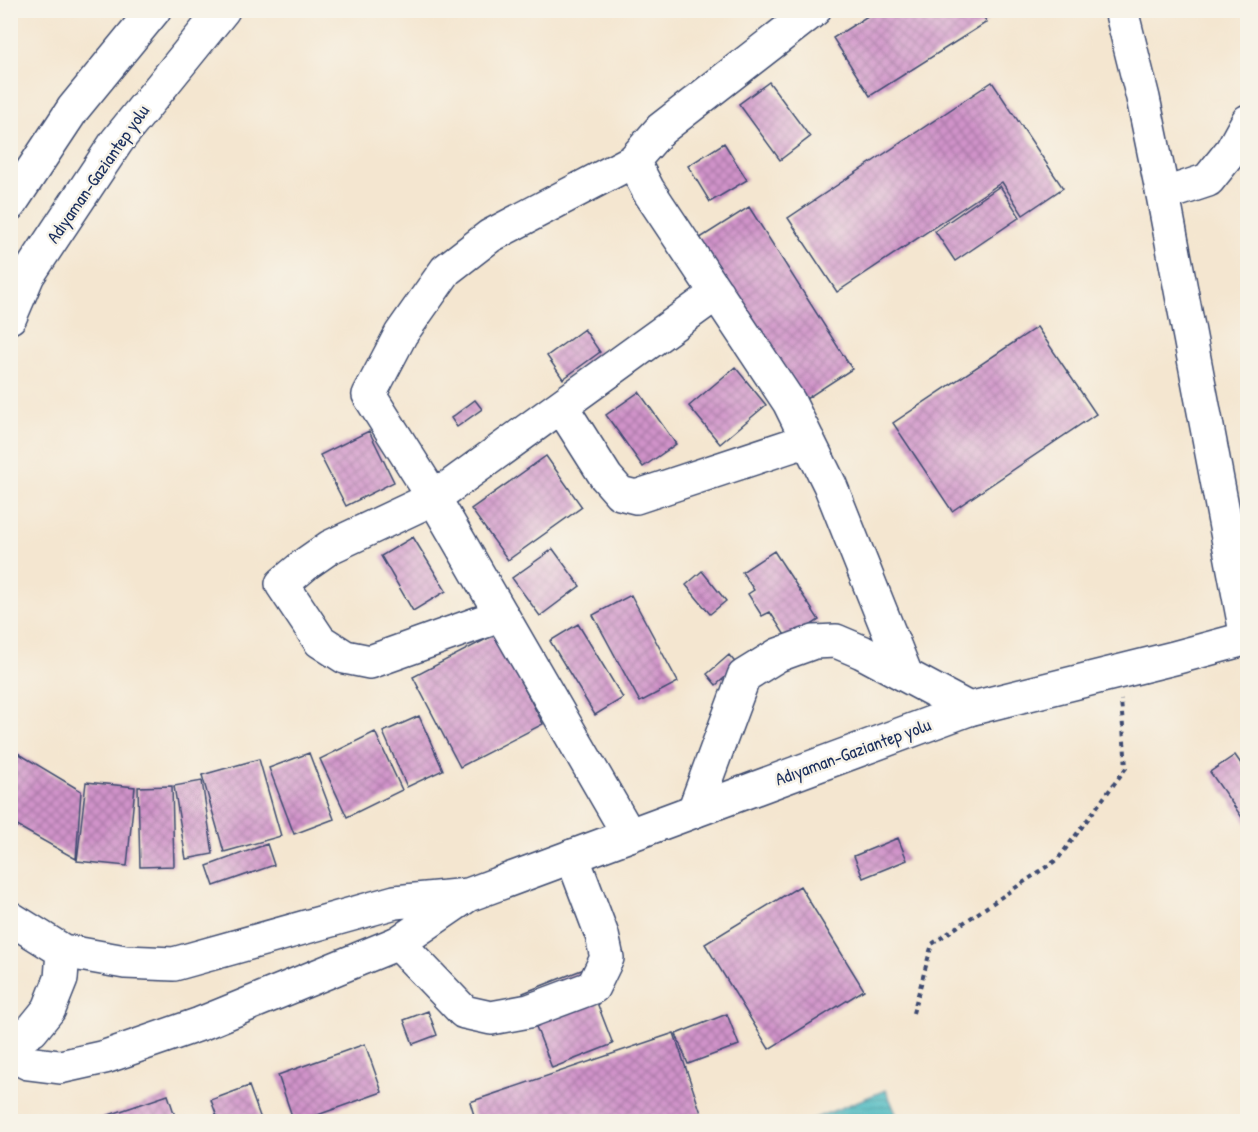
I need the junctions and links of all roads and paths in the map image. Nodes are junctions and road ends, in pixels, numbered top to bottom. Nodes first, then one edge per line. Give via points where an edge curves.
1 (154, 10) edge
2 (223, 10) edge
3 (814, 10) edge
4 (1121, 10) edge
5 (1248, 121) edge
6 (633, 161) junction
7 (1163, 195) junction
8 (10, 204) edge
9 (717, 293) junction
10 (10, 317) edge
11 (561, 406) junction
12 (808, 440) junction
13 (434, 498) junction
14 (502, 615) junction
15 (1247, 638) edge
16 (1119, 672) junction
17 (906, 675) junction
18 (969, 709) junction
19 (694, 811) junction
20 (629, 835) junction
21 (572, 856) junction
22 (468, 895) junction
23 (10, 918) edge
24 (398, 944) junction
25 (63, 951) junction
26 (913, 1013) dead end
27 (10, 1043) edge
28 (10, 1054) edge

1 - 8 main road via 74,110
2 - 10 main road, Adıyaman-Gaziantep yolu via 117,141 28,275
3 - 6 main road via 661,129
4 - 7 main road
5 - 7 main road via 1232,150 1208,180
6 - 9 main road
6 - 13 main road via 490,236 446,270 402,334 369,395
7 - 15 main road
9 - 11 main road
9 - 12 main road via 789,402
11 - 12 main road via 606,477 620,493 636,497
11 - 13 main road
12 - 17 main road
13 - 14 main road
13 - 14 main road via 330,547 282,584 320,641 345,657 370,662
14 - 20 main road
15 - 16 main road, Adıyaman-Gaziantep yolu
16 - 18 main road, Adıyaman-Gaziantep yolu
16 - 26 path via 1126,768 1058,859 932,944
17 - 18 main road
17 - 19 main road via 836,641 814,642 778,655 744,676
18 - 19 main road, Adıyaman-Gaziantep yolu
19 - 20 main road, Adıyaman-Gaziantep yolu
20 - 21 main road, Adıyaman-Gaziantep yolu
21 - 22 main road, Adıyaman-Gaziantep yolu
21 - 24 main road via 607,958 593,987 529,1011 490,1018 464,1012
22 - 24 main road
22 - 25 main road via 395,902 174,964 125,962
23 - 25 main road
24 - 28 main road via 200,1024 105,1057 60,1067 28,1064
25 - 27 main road via 60,979 49,1009 32,1030

